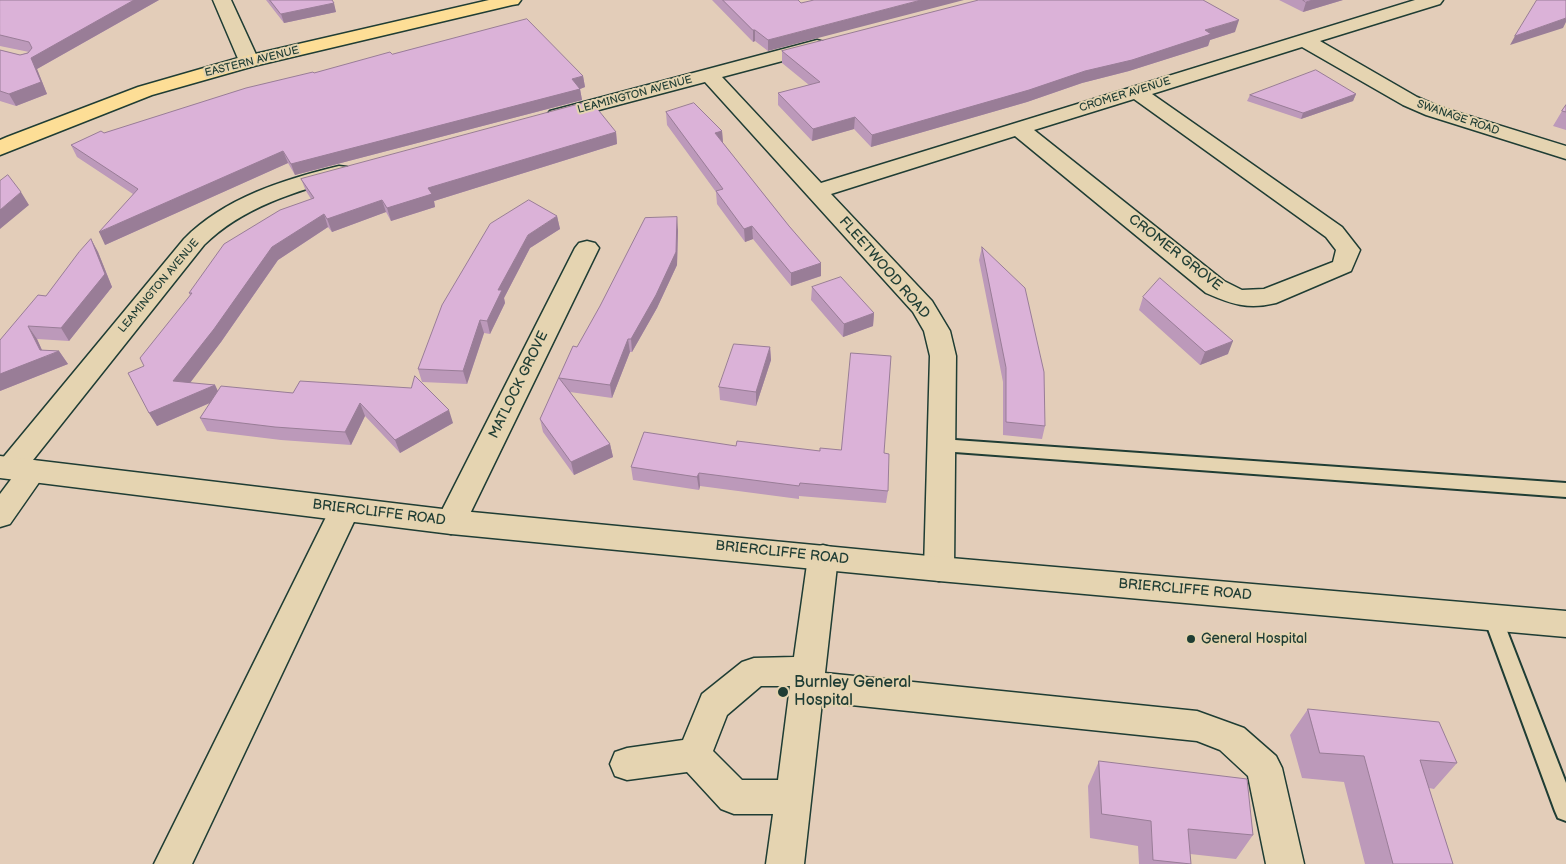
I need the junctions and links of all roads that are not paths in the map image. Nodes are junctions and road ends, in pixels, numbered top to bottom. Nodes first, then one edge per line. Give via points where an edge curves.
1 (222, 0) edge
2 (512, 0) edge
3 (1434, 0) edge
4 (1304, 40) junction
5 (833, 42) edge
6 (249, 61) junction
7 (709, 76) junction
8 (1137, 92) junction
9 (535, 121) edge
10 (1018, 128) junction
11 (0, 149) edge
12 (1566, 154) edge
13 (362, 166) edge
14 (817, 191) junction
15 (587, 248) dead end
16 (941, 445) junction
17 (15, 469) edge
18 (1566, 490) edge
19 (345, 509) junction
20 (0, 516) edge
21 (451, 522) junction
22 (824, 557) junction
23 (939, 569) junction
24 (1493, 618) junction
25 (1566, 624) edge
26 (808, 678) junction
27 (694, 755) junction
28 (627, 764) dead end
29 (793, 797) junction
30 (1566, 811) edge
31 (173, 864) edge
32 (785, 864) edge
33 (1285, 864) edge

1 - 6 street
2 - 6 highway, EASTERN AVENUE
3 - 4 street, CROMER AVENUE
4 - 8 street, CROMER AVENUE
4 - 12 street, SWANAGE ROAD via 1433,111
5 - 7 street, LEAMINGTON AVENUE
6 - 11 highway, EASTERN AVENUE via 145,91
7 - 9 street, LEAMINGTON AVENUE
7 - 14 street, FLEETWOOD ROAD
8 - 10 street, CROMER AVENUE
8 - 10 street, CROMER GROVE via 1334,232 1348,250 1343,266 1267,297 1239,298 1215,287
10 - 14 street, CROMER AVENUE
13 - 17 street, LEAMINGTON AVENUE via 274,192 238,209 206,231 178,260
14 - 16 street, FLEETWOOD ROAD via 923,307 937,331 943,356
15 - 21 street, MATLOCK GROVE
16 - 18 lane
16 - 23 street, FLEETWOOD ROAD
17 - 19 street, BRIERCLIFFE ROAD
17 - 20 street, LEAMINGTON AVENUE
19 - 21 street, BRIERCLIFFE ROAD
19 - 31 street
21 - 22 street, BRIERCLIFFE ROAD
22 - 23 street, BRIERCLIFFE ROAD
22 - 26 street
23 - 24 street, BRIERCLIFFE ROAD
24 - 25 street, BRIERCLIFFE ROAD
24 - 30 lane
26 - 27 street via 754,672 714,705
26 - 29 street
26 - 33 street via 1196,726 1232,739 1264,768
27 - 28 street
27 - 29 street via 734,797
29 - 32 street

